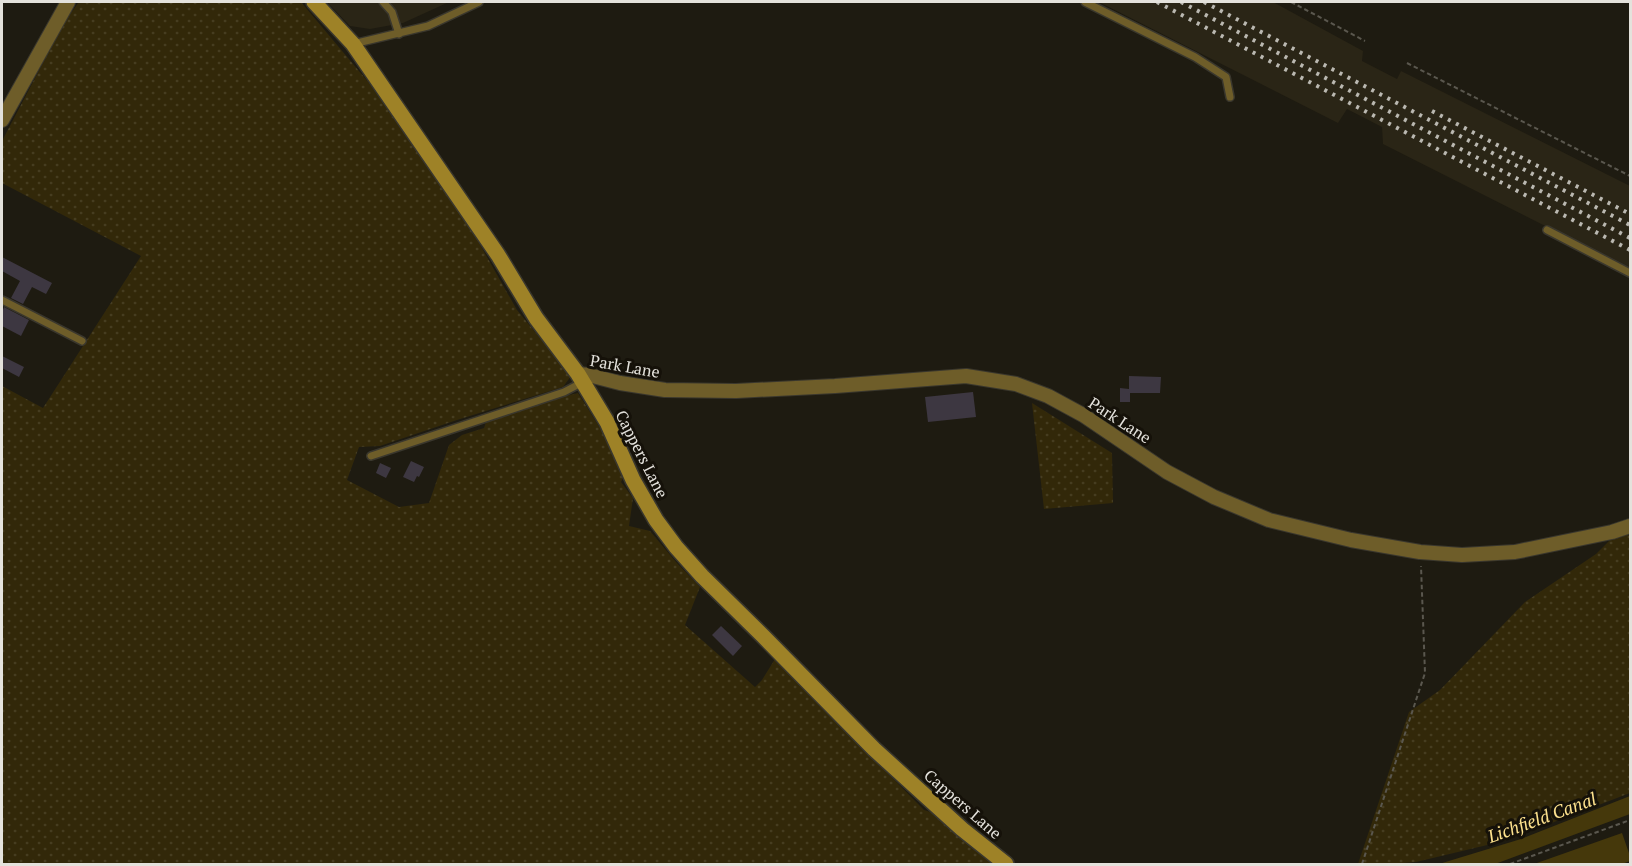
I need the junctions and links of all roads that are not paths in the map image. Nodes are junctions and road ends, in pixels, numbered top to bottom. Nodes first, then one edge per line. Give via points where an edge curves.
1 (68, 2) edge
2 (314, 2) edge
3 (383, 2) edge
4 (479, 2) edge
5 (1085, 2) edge
6 (399, 34) junction
7 (353, 44) junction
8 (1230, 97) dead end
9 (2, 120) edge
10 (1547, 230) dead end
11 (1630, 273) edge
12 (2, 300) edge
13 (82, 340) dead end
14 (580, 378) junction
15 (371, 456) dead end
16 (1630, 526) edge
17 (1006, 864) edge

1 - 9 street
2 - 7 street, Cappers Lane
3 - 6 lane via 392,12
4 - 6 lane via 428,26
5 - 8 lane via 1195,57 1226,77
6 - 7 lane
7 - 14 street, Cappers Lane
10 - 11 lane
12 - 13 lane
14 - 15 lane via 564,392
14 - 16 street, Park Lane via 589,375 665,390 736,392 966,376 1016,384 1048,396 1167,472 1214,497 1269,520 1351,540 1462,555 1515,552
14 - 17 street, Cappers Lane via 607,422 633,480 676,547 874,749

